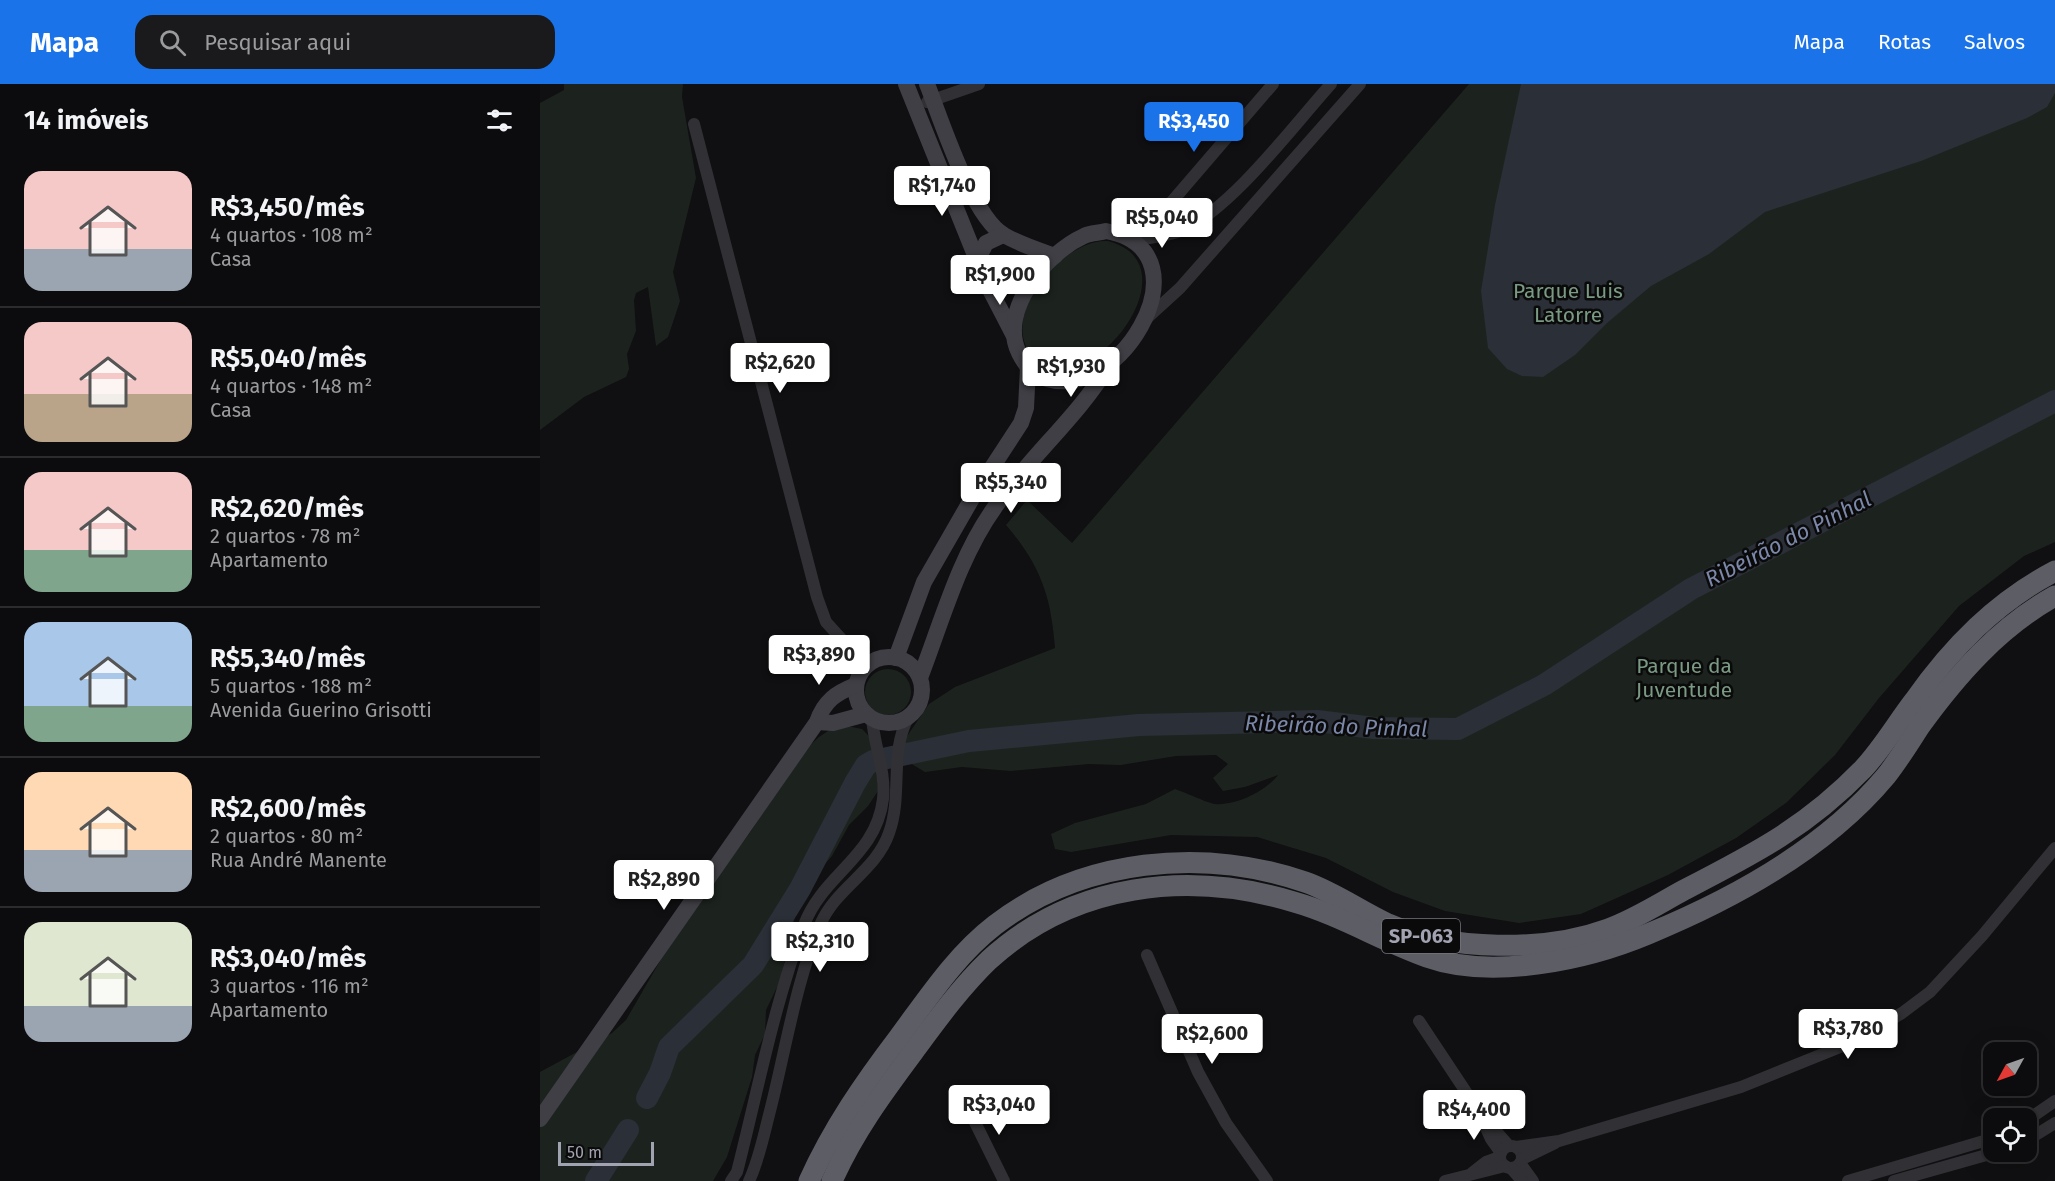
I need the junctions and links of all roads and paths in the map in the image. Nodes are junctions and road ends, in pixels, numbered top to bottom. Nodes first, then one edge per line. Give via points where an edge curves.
1 (906, 84) edge
2 (979, 84) edge
3 (1273, 84) edge
4 (1331, 84) edge
5 (1360, 84) edge
6 (930, 92) edge
7 (915, 107) junction
8 (694, 124) dead end
9 (1003, 235) junction
10 (1128, 237) junction
11 (1055, 256) junction
12 (978, 259) junction
13 (1146, 319) junction
14 (1013, 334) junction
15 (1113, 359) junction
16 (1028, 367) junction
17 (2055, 571) edge
18 (2055, 596) edge
19 (896, 658) junction
20 (866, 666) junction
21 (920, 678) junction
22 (856, 685) junction
23 (869, 716) junction
24 (908, 718) junction
25 (817, 722) junction
26 (2055, 848) edge
27 (1147, 955) dead end
28 (1419, 1021) dead end
29 (2055, 1101) edge
30 (966, 1104) dead end
31 (2037, 1113) edge
32 (540, 1119) edge
33 (2055, 1123) edge
34 (2037, 1134) edge
35 (1983, 1141) edge
36 (1983, 1156) edge
37 (1510, 1157) junction
38 (731, 1181) edge
39 (749, 1181) edge
40 (809, 1181) edge
41 (832, 1181) edge
42 (1004, 1181) edge
43 (1267, 1181) edge
44 (1445, 1181) edge
45 (1522, 1181) edge
46 (1533, 1181) edge
47 (1848, 1181) edge
48 (1894, 1181) edge

1 - 7 main road
2 - 6 street
3 - 10 street via 1156,220
4 - 10 street via 1232,194 1206,216 1183,230
5 - 13 street via 1180,288
6 - 7 street
6 - 9 main road via 980,208
7 - 12 main road
8 - 20 street via 818,597 826,622
9 - 11 main road
9 - 12 main road via 986,243
10 - 11 main road via 1106,231 1085,235
10 - 13 main road via 1144,250 1154,282
11 - 14 main road via 1024,292
12 - 14 main road
13 - 15 main road via 1139,333
14 - 16 main road
15 - 16 main road via 1080,379 1064,382 1050,380
15 - 21 main road via 1094,391 1020,472 993,509 952,591
16 - 19 main road via 1022,423 974,495 924,582
17 - 40 highway, SP-063 via 1984,619 1950,653 1866,766 1821,809 1778,841 1613,928 1580,939 1466,945 1432,939 1389,924 1307,883 1240,865 1155,863 1054,889 994,926 944,977 841,1116
18 - 41 highway, SP-063 via 1986,646 1940,700 1886,776 1822,837 1765,875 1700,910 1601,951 1537,964 1480,966 1431,959 1296,902 1235,888 1193,884 1144,887 1055,914 987,962 945,1009 860,1124
19 - 20 main road via 885,657
19 - 21 main road via 914,669
20 - 22 main road
21 - 24 main road via 921,700
22 - 23 main road via 860,706
22 - 25 main road via 834,695
23 - 24 main road via 886,723
23 - 25 main road
23 - 38 street via 883,775 878,822 869,842 814,901 804,925 737,1172
24 - 39 street via 896,746 898,778 889,833 868,868 834,900 809,956 766,1129
25 - 32 main road
26 - 37 street via 1949,973 1902,1013 1855,1041 1741,1087
27 - 43 street via 1198,1072 1226,1123
28 - 37 street via 1480,1113 1483,1125
29 - 31 street
30 - 42 street
33 - 34 street
35 - 47 street
36 - 48 street
37 - 44 street via 1486,1162 1472,1173
37 - 45 street
37 - 46 street

